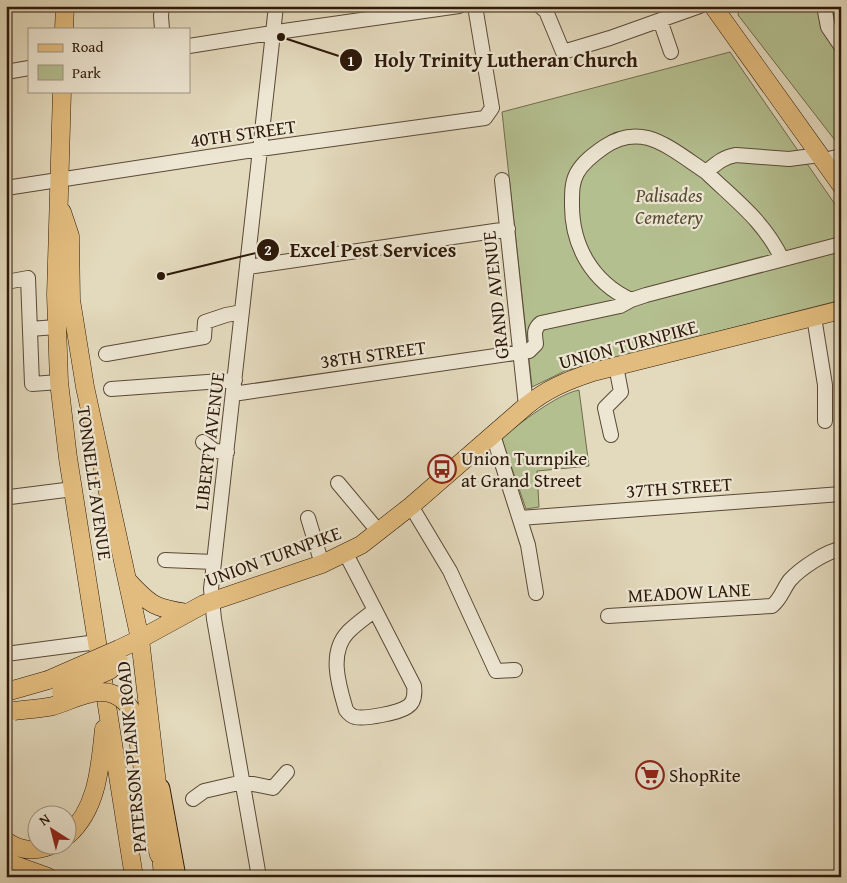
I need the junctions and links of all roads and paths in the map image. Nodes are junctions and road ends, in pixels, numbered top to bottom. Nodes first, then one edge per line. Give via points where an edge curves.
1 (64, 6) edge
2 (162, 6) edge
3 (276, 6) edge
4 (459, 6) edge
5 (475, 6) edge
6 (540, 6) edge
7 (700, 6) edge
8 (713, 6) edge
9 (824, 6) edge
10 (660, 20) junction
11 (64, 28) edge
12 (162, 28) edge
13 (272, 32) junction
14 (190, 46) edge
15 (841, 46) edge
16 (671, 52) dead end
17 (28, 68) edge
18 (6, 72) edge
19 (62, 92) edge
20 (260, 149) junction
21 (828, 157) edge
22 (706, 172) junction
23 (58, 180) junction
24 (502, 180) dead end
25 (841, 185) edge
26 (6, 188) edge
27 (58, 200) junction
28 (508, 229) junction
29 (841, 244) edge
30 (782, 259) junction
31 (248, 267) junction
32 (6, 282) edge
33 (631, 300) junction
34 (841, 310) edge
35 (242, 312) junction
36 (814, 318) junction
37 (56, 326) junction
38 (30, 329) junction
39 (519, 352) junction
40 (106, 354) dead end
41 (616, 366) junction
42 (59, 382) junction
43 (234, 387) junction
44 (111, 389) dead end
45 (526, 406) junction
46 (825, 421) dead end
47 (493, 435) junction
48 (611, 435) dead end
49 (203, 442) dead end
50 (226, 452) junction
51 (338, 483) dead end
52 (73, 489) junction
53 (841, 494) edge
54 (10, 497) dead end
55 (411, 506) junction
56 (308, 518) dead end
57 (520, 518) junction
58 (379, 532) junction
59 (841, 550) edge
60 (346, 554) junction
61 (165, 560) dead end
62 (214, 562) junction
63 (322, 564) junction
64 (129, 582) junction
65 (536, 593) dead end
66 (212, 601) junction
67 (375, 610) junction
68 (188, 613) junction
69 (608, 616) dead end
70 (140, 639) junction
71 (97, 642) junction
72 (6, 654) edge
73 (119, 655) junction
74 (515, 670) dead end
75 (6, 692) edge
76 (107, 706) junction
77 (10, 711) edge
78 (287, 772) dead end
79 (243, 782) junction
80 (159, 789) joint
81 (193, 799) dead end
82 (78, 824) edge
83 (6, 841) edge
84 (28, 850) edge
85 (6, 862) edge
86 (167, 875) edge
87 (48, 877) edge
88 (134, 877) edge
89 (259, 877) edge

1 - 11 main road
2 - 12 street
3 - 13 street, LIBERTY AVENUE
4 - 13 street
5 - 20 street, 40TH STREET via 492,108 485,118
6 - 10 street via 546,11 563,52
7 - 10 street
8 - 21 main road
9 - 15 street via 828,27
10 - 16 street
13 - 14 street
13 - 20 street, LIBERTY AVENUE
17 - 18 street
19 - 23 main road, TONNELLE AVENUE
20 - 23 street, 40TH STREET
20 - 31 street, LIBERTY AVENUE
21 - 22 street via 789,159 736,155 728,156
21 - 25 main road
22 - 30 street via 754,215
22 - 33 street via 658,142 637,136 616,140 576,174 571,211 583,256 602,281
23 - 26 street, 40TH STREET
23 - 27 main road, TONNELLE AVENUE
24 - 28 street, GRAND AVENUE
27 - 37 main road, TONNELLE AVENUE
27 - 64 main road via 70,236 72,307 85,387
28 - 31 street
28 - 39 street, GRAND AVENUE
29 - 30 street
30 - 33 street
31 - 35 street, LIBERTY AVENUE
32 - 38 street via 28,278
33 - 39 street via 620,306 541,323 534,330 536,344 533,349
34 - 36 main road, UNION TURNPIKE
35 - 40 street via 205,322 204,337
35 - 43 street, LIBERTY AVENUE
36 - 41 main road, UNION TURNPIKE
36 - 46 street via 825,385
37 - 38 street
37 - 42 main road, TONNELLE AVENUE
38 - 42 street via 32,384
39 - 43 street, 38TH STREET
39 - 45 street, GRAND AVENUE
41 - 45 main road, UNION TURNPIKE via 563,382
41 - 48 street via 620,392 605,408
42 - 52 main road, TONNELLE AVENUE
43 - 44 street, 38TH STREET
43 - 50 street, LIBERTY AVENUE
45 - 47 main road, UNION TURNPIKE
47 - 55 main road, UNION TURNPIKE
47 - 57 street
49 - 50 street via 215,451
50 - 62 street, LIBERTY AVENUE
51 - 58 street
52 - 54 street
52 - 71 main road, TONNELLE AVENUE
53 - 57 street, 37TH STREET
55 - 58 main road, UNION TURNPIKE
55 - 74 street via 450,571 496,671
56 - 63 street
57 - 65 street
58 - 60 main road, UNION TURNPIKE
59 - 69 street, MEADOW LANE via 815,561 795,576 779,601 772,606
60 - 63 main road, UNION TURNPIKE
60 - 67 street
61 - 62 street
62 - 66 street, LIBERTY AVENUE
63 - 66 main road, UNION TURNPIKE
64 - 68 main road via 154,606
64 - 70 main road
66 - 68 main road, UNION TURNPIKE
66 - 79 street, LIBERTY AVENUE
67 - 67 street via 348,632 341,641 337,658 336,670 346,710 358,718 406,708 414,697 414,686
68 - 70 main road, UNION TURNPIKE
70 - 73 main road, PATERSON PLANK ROAD
70 - 80 main road, PATERSON PLANK ROAD
71 - 72 street
71 - 76 main road, TONNELLE AVENUE
73 - 75 main road, PATERSON PLANK ROAD, bridge
73 - 77 main road, PATERSON PLANK ROAD, bridge via 110,670
76 - 82 main road via 92,798
76 - 88 main road, TONNELLE AVENUE
77 - 86 main road, PATERSON PLANK ROAD, bridge via 52,706 100,692 111,693 126,703 135,721 153,831
78 - 79 street via 274,788
79 - 81 street via 204,791
79 - 89 street, LIBERTY AVENUE
80 - 86 highway
83 - 84 main road
85 - 87 main road

